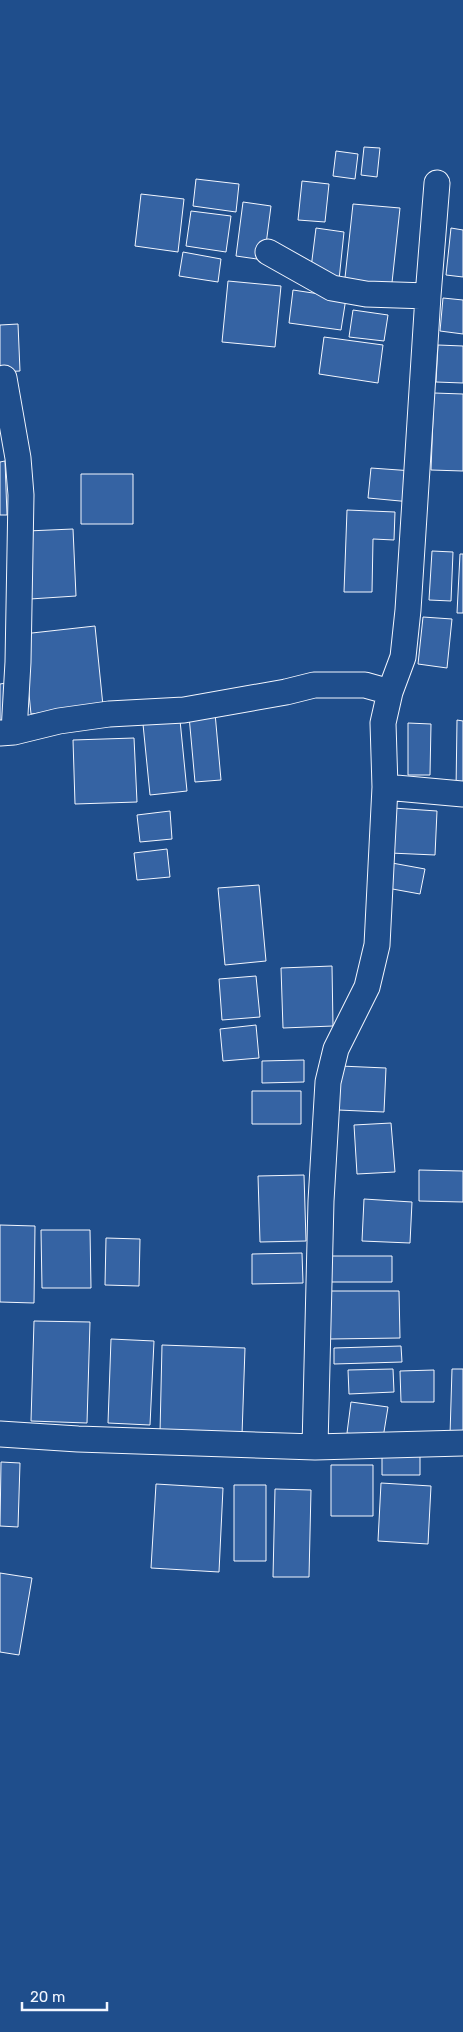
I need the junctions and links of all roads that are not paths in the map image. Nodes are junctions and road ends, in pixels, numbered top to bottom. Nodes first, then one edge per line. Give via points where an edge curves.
1 (437, 183) dead end
2 (268, 252) dead end
3 (428, 296) junction
4 (4, 378) dead end
5 (390, 692) junction
6 (7, 732) edge
7 (385, 787) junction
8 (463, 794) edge
9 (0, 1434) edge
10 (463, 1443) edge
11 (315, 1447) junction

1 - 3 street
2 - 3 street via 332,288 366,294
3 - 5 street via 408,610 403,657
4 - 6 street via 22,495 18,662
5 - 6 street via 365,685 314,685 184,710 110,714
5 - 7 street via 383,723
7 - 8 street
7 - 11 street via 377,945 367,987 336,1049 328,1082 321,1201
9 - 11 street
10 - 11 street

